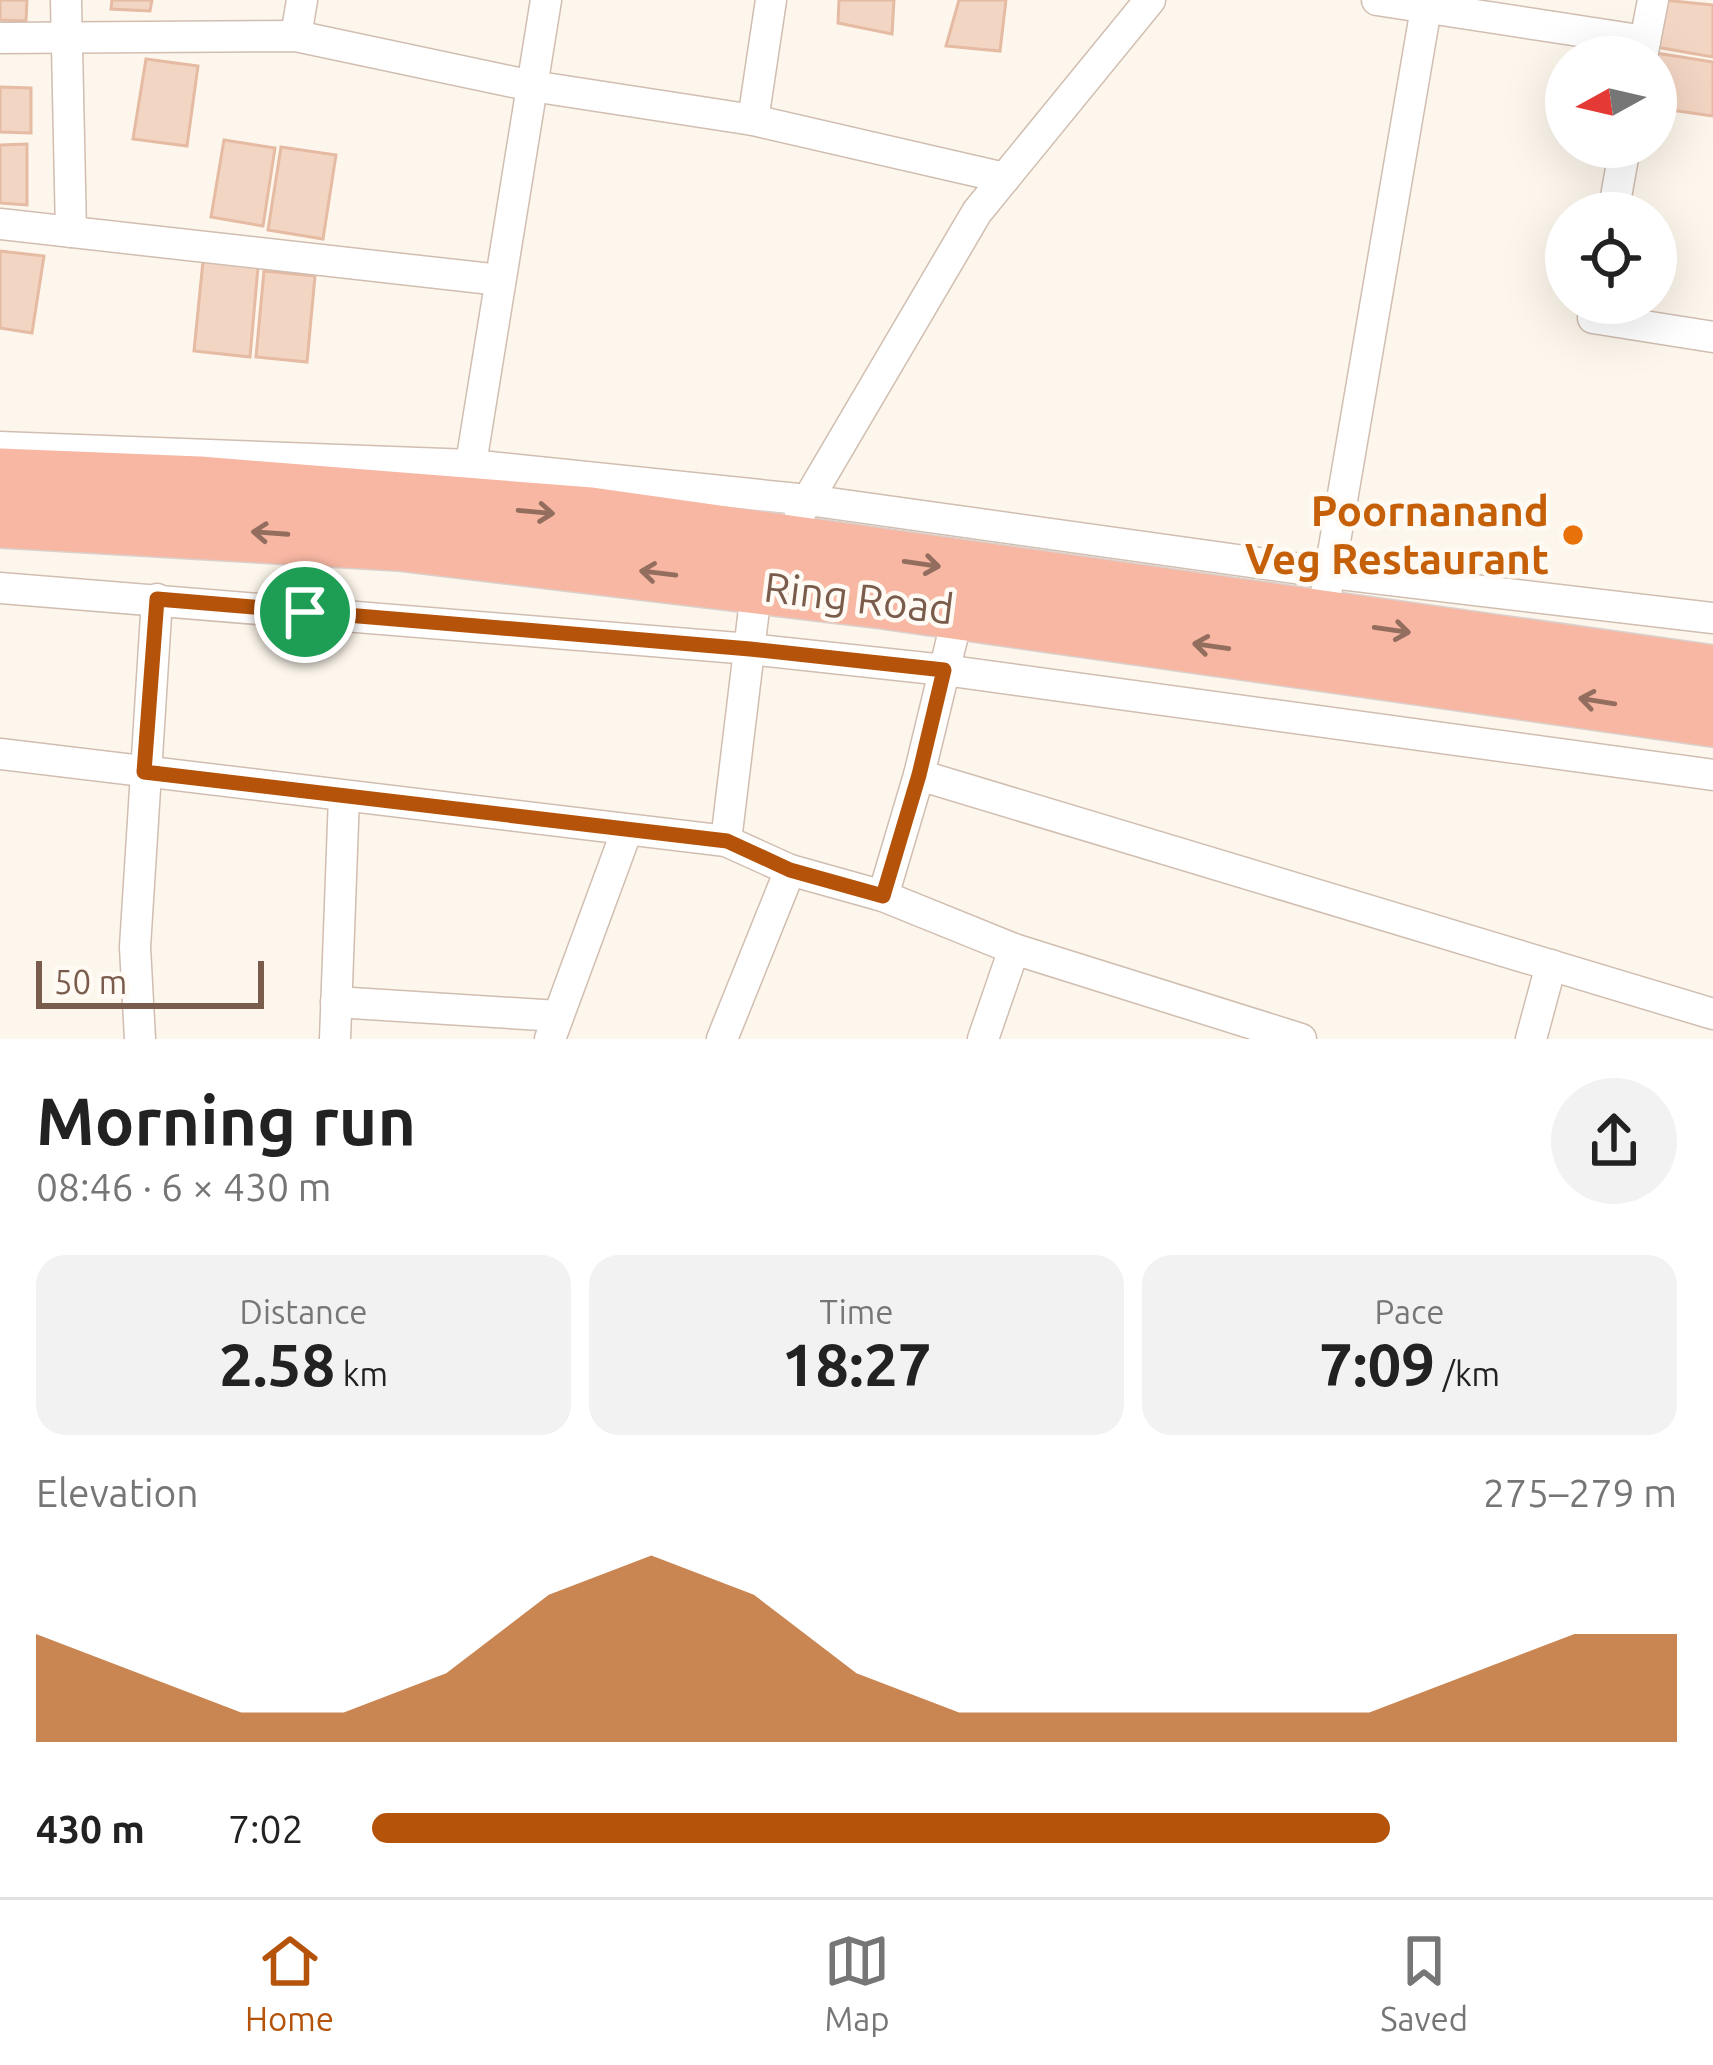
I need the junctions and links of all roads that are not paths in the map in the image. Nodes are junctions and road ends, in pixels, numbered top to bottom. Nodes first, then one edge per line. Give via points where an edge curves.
1 (66, 0) edge
2 (302, 0) edge
3 (546, 0) edge
4 (771, 0) edge
5 (1150, 0) edge
6 (1377, 0) edge
7 (1653, 0) edge
8 (1426, 8) junction
9 (296, 36) junction
10 (1574, 36) edge
11 (1646, 36) edge
12 (66, 37) junction
13 (0, 38) edge
14 (532, 86) junction
15 (753, 120) junction
16 (1005, 178) junction
17 (0, 224) edge
18 (71, 232) junction
19 (500, 280) junction
20 (1631, 324) edge
21 (1713, 337) edge
22 (0, 447) edge
23 (0, 477) edge
24 (467, 486) junction
25 (0, 519) edge
26 (782, 543) junction
27 (0, 587) edge
28 (1326, 596) junction
29 (157, 599) junction
30 (958, 610) junction
31 (1713, 618) edge
32 (750, 649) junction
33 (944, 670) junction
34 (1713, 674) edge
35 (1713, 718) edge
36 (0, 754) edge
37 (144, 772) junction
38 (919, 775) junction
39 (1713, 775) edge
40 (344, 796) junction
41 (627, 830) junction
42 (727, 841) junction
43 (790, 870) junction
44 (883, 896) junction
45 (1014, 949) junction
46 (1551, 965) junction
47 (336, 1001) junction
48 (1713, 1014) edge
49 (554, 1028) edge
50 (140, 1039) edge
51 (335, 1039) edge
52 (722, 1039) edge
53 (983, 1039) edge
54 (1301, 1039) edge
55 (1532, 1039) edge

1 - 12 street
2 - 9 street
3 - 14 street
4 - 15 street
5 - 16 street
6 - 8 street
7 - 11 street
8 - 10 street
8 - 28 street
9 - 12 street
9 - 14 street
12 - 13 street
12 - 18 street
14 - 15 street
14 - 19 street
15 - 16 street
16 - 26 street via 977,212
17 - 18 street
18 - 19 street
19 - 24 street
20 - 21 street
22 - 24 street
23 - 24 highway, Ring Road
24 - 26 highway, Ring Road via 590,516
26 -> 25 highway, Ring Road via 399,542
26 - 28 highway, Ring Road
26 - 30 highway, Ring Road
26 - 32 street
27 - 29 street
28 - 31 street
28 -> 34 highway, Ring Road
29 - 32 street
29 - 37 street
30 - 33 street
35 -> 30 highway, Ring Road
32 - 33 street
32 - 42 street
33 - 38 street
33 - 39 street
36 - 37 street
37 - 40 street
37 - 50 street via 135,947
38 - 44 street
38 - 46 street
40 - 41 street
40 - 47 street
41 - 42 street
41 - 49 street
42 - 43 street
43 - 44 street
43 - 52 street
44 - 45 street
45 - 53 street
45 - 54 street
46 - 48 street
46 - 55 street
47 - 49 street
47 - 51 street

